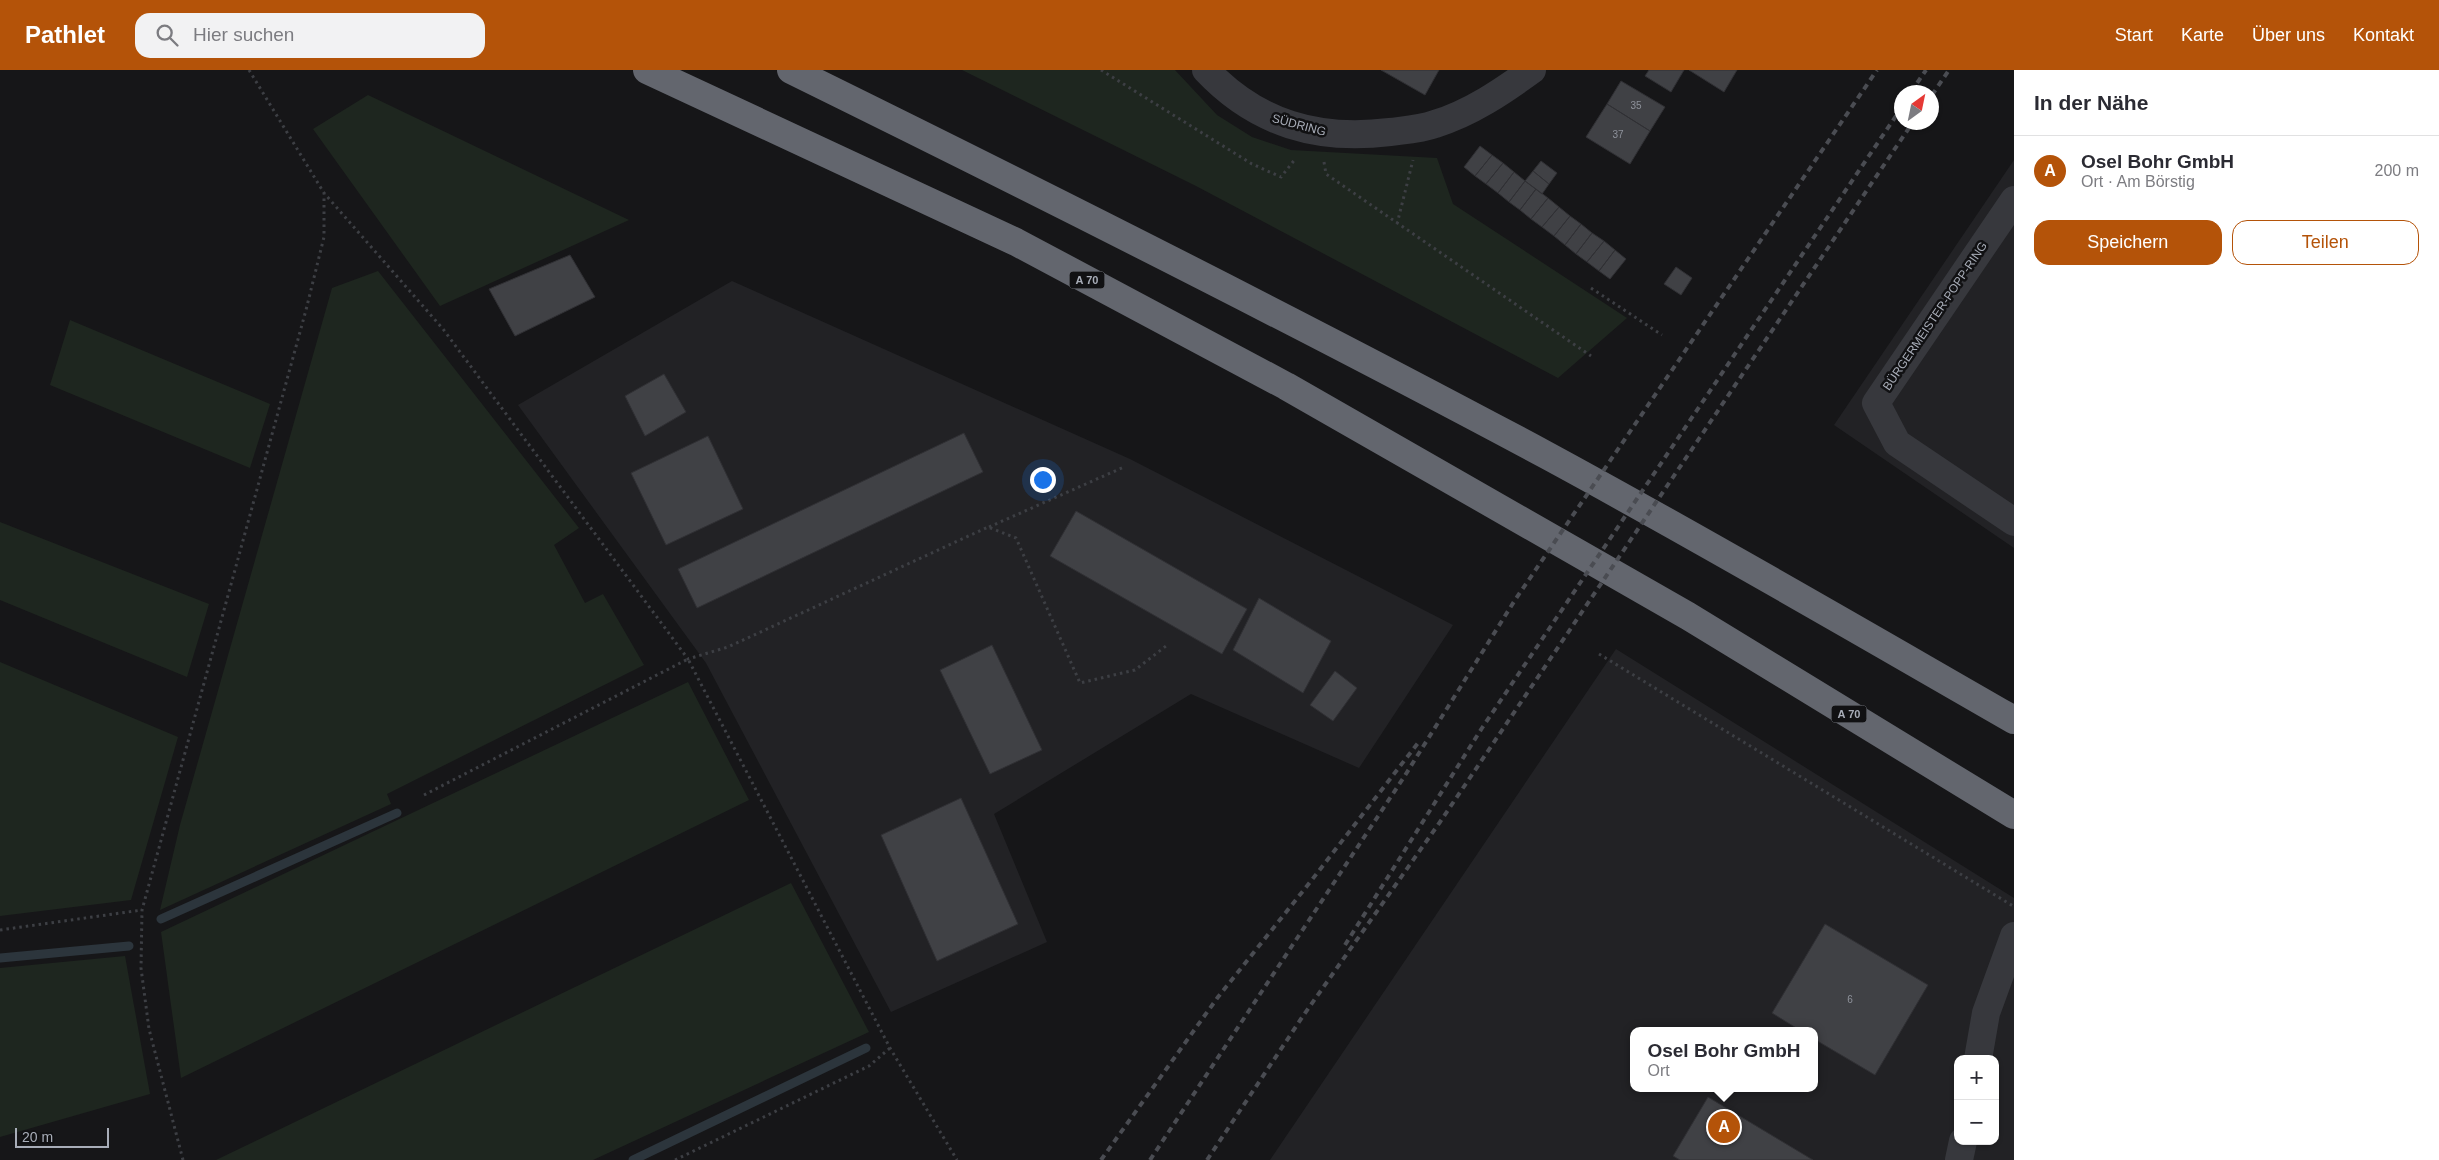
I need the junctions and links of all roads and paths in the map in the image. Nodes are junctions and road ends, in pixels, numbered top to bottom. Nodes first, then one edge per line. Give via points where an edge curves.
1 (249, 70) edge
2 (647, 70) edge
3 (791, 70) edge
4 (1101, 70) edge
5 (1206, 70) edge
6 (1532, 70) edge
7 (1429, 126) junction
8 (1317, 132) junction
9 (324, 193) junction
10 (2014, 200) edge
11 (1397, 224) junction
12 (1591, 288) dead end
13 (1662, 335) dead end
14 (1591, 356) dead end
15 (1124, 468) dead end
16 (2014, 522) edge
17 (988, 527) junction
18 (1166, 646) dead end
19 (1599, 654) dead end
20 (688, 659) junction
21 (2014, 720) edge
22 (424, 795) dead end
23 (2012, 814) edge
24 (2014, 907) edge
25 (142, 910) junction
26 (0, 930) edge
27 (2014, 936) edge
28 (890, 1048) junction
29 (1979, 1055) edge
30 (1962, 1145) edge
31 (183, 1160) edge
32 (675, 1160) edge
33 (956, 1160) edge
34 (1959, 1160) edge

1 - 9 path
2 - 23 highway, A 70 via 1016,242 1286,386 1688,616
3 - 21 highway via 1041,193 1548,456
4 - 8 path via 1252,164 1281,177
5 - 8 street, SÜDRING via 1234,96 1259,113
6 - 7 street, SÜDRING via 1469,110
7 - 8 street, SÜDRING via 1372,134
7 - 11 path
8 - 11 path via 1326,174
9 - 20 path via 442,330
9 - 25 path via 324,237 306,310
10 - 16 street, BÜRGERMEISTER-POPP-RING via 1876,403 1898,443
11 - 14 path
12 - 13 path
15 - 17 path
17 - 18 path via 1016,538 1080,683 1135,670
17 - 20 path via 728,648
19 - 24 path
20 - 22 path
20 - 28 path
25 - 26 path
25 - 31 path via 141,968 149,1029
27 - 29 street via 1986,1013
28 - 32 path via 869,1066
28 - 33 path
30 - 34 street

